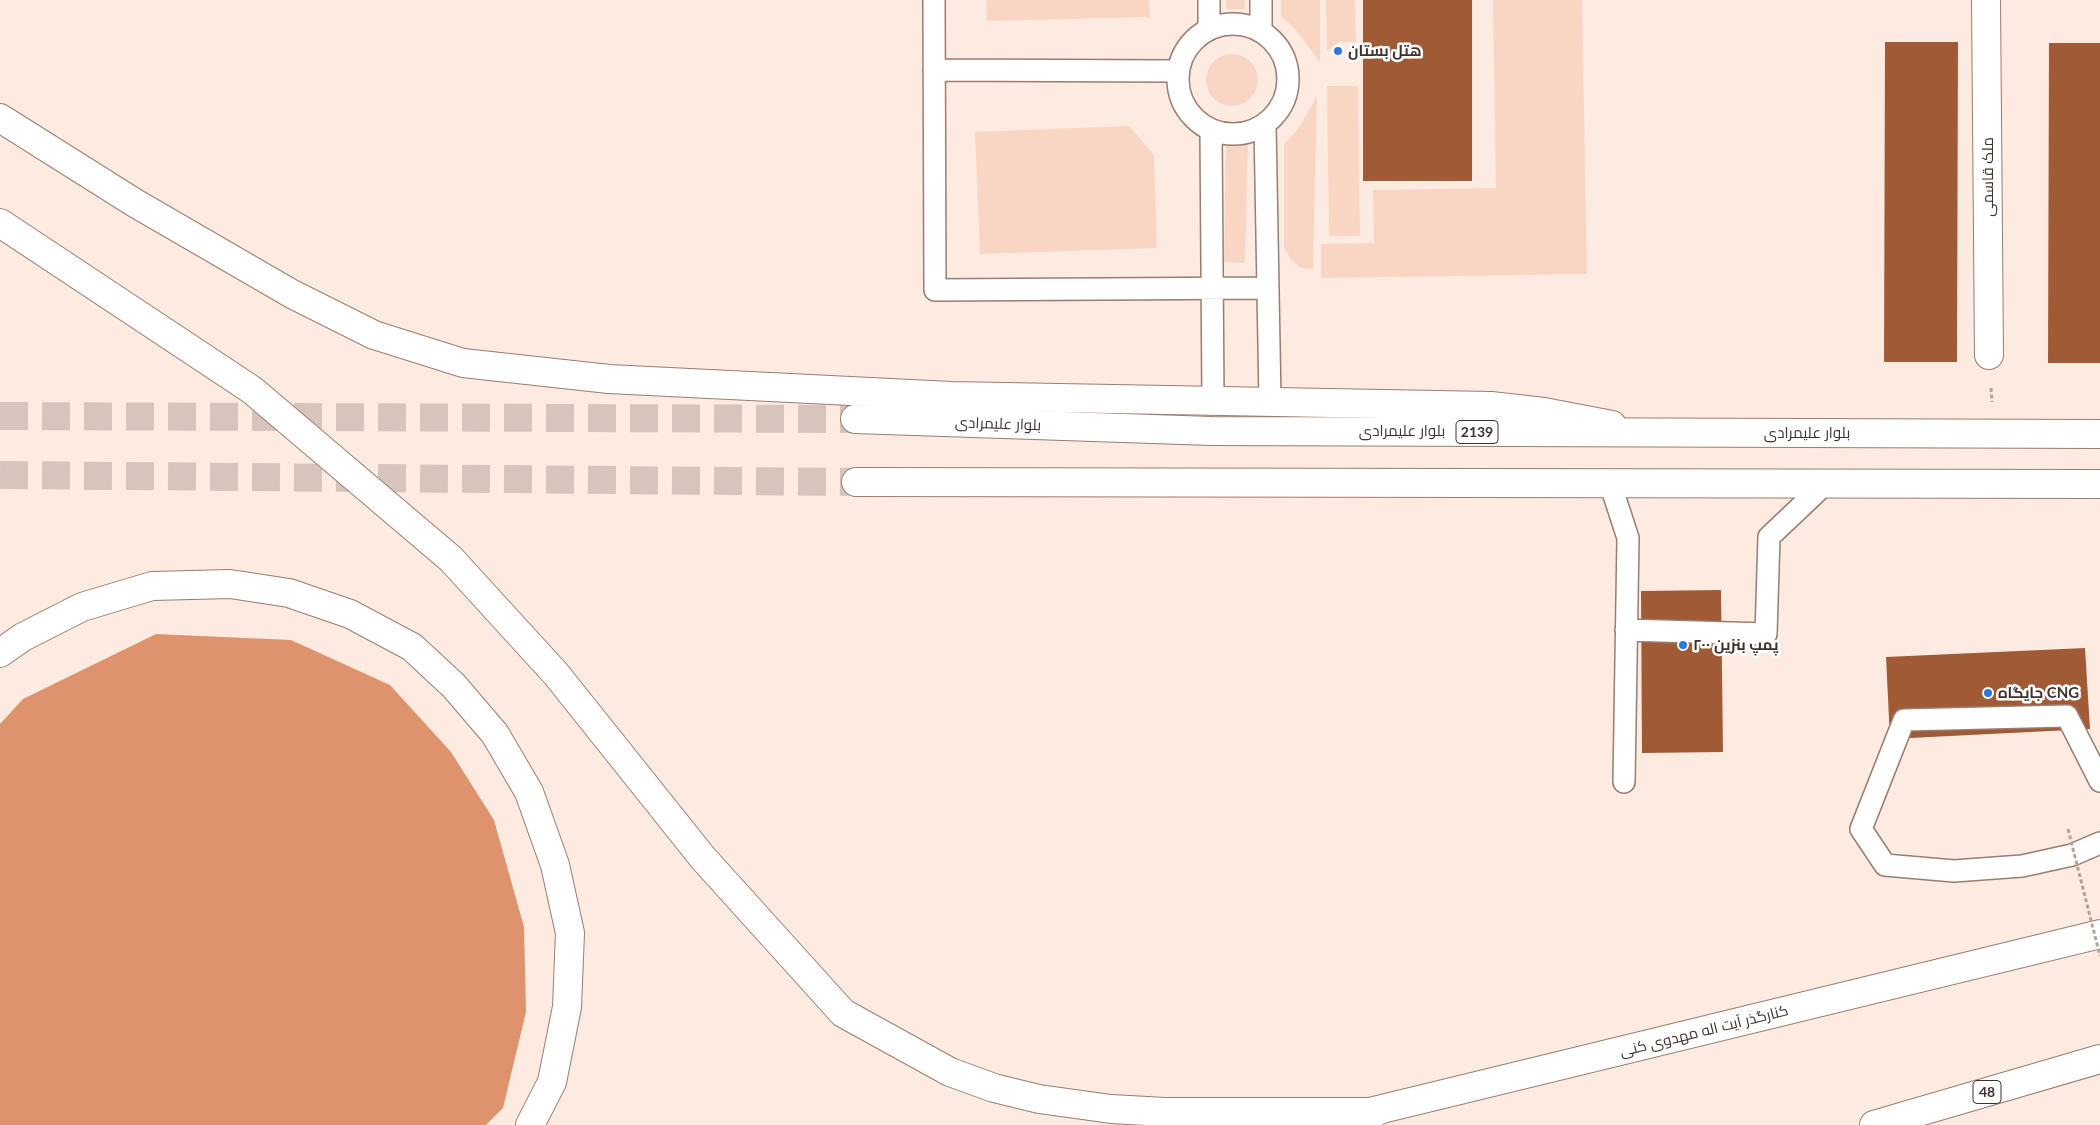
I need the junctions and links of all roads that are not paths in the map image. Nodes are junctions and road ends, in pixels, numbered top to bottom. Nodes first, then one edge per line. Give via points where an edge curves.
1 (934, 0) edge
2 (1209, 0) edge
3 (1261, 0) edge
4 (1986, 0) edge
5 (1209, 29) junction
6 (1261, 31) junction
7 (934, 70) junction
8 (1178, 71) junction
9 (0, 118) edge
10 (1265, 124) junction
11 (1211, 130) junction
12 (0, 223) edge
13 (1211, 288) junction
14 (1267, 288) junction
15 (1989, 355) road end
16 (1213, 400) junction
17 (1270, 401) junction
18 (855, 419) tunnel mouth
19 (1651, 432) junction
20 (2100, 434) edge
21 (856, 482) tunnel mouth
22 (1610, 483) junction
23 (1826, 484) junction
24 (2100, 484) edge
25 (1626, 630) junction
26 (0, 653) edge
27 (2100, 781) edge
28 (1624, 782) dead end
29 (2100, 843) edge
30 (2100, 934) edge
31 (2100, 1059) edge
32 (1376, 1112) junction
33 (530, 1125) edge
34 (1308, 1125) edge
35 (1874, 1125) edge

1 - 7 lane
2 - 5 lane
3 - 6 lane
4 - 15 main road, ملک قاسمی
5 - 6 lane via 1226,24 1244,25
5 - 8 lane via 1194,39 1183,54
6 - 10 lane via 1284,58 1288,76 1286,94 1277,112
7 - 8 lane
7 - 13 lane via 935,290
8 - 11 lane via 1178,89 1184,106
9 - 16 main road via 134,203 292,294 374,335 463,363 609,379 951,396
10 - 11 lane via 1248,133 1229,135
10 - 14 lane
11 - 13 lane
12 - 32 main road via 252,390 452,559 556,674 703,858 843,1013 950,1072 994,1088 1039,1099 1111,1109 1165,1112
13 - 14 lane
13 - 16 lane
14 - 17 lane
16 - 17 main road
17 - 19 main road via 1492,406
18 - 19 main road, بلوار علیمرادی / 2139 via 1212,431
19 - 20 main road, بلوار علیمرادی / 2139
21 - 22 main road
22 - 23 main road
22 - 25 lane via 1628,538
23 - 24 main road
23 - 25 lane via 1768,537 1766,634
25 - 28 lane
26 - 33 main road via 23,637 82,607 152,586 230,584 289,593 350,614 412,647 454,686 495,734 529,792 555,865 570,933 567,1007 552,1082
27 - 29 lane via 2067,716 1904,720 1862,829 1884,865 1954,871 2022,866 2072,855
30 - 32 main road, کنارگذر آیت اله مهدوی کنی
31 - 35 main road, 48
32 - 34 main road, کنارگذر آیت اله مهدوی کنی

